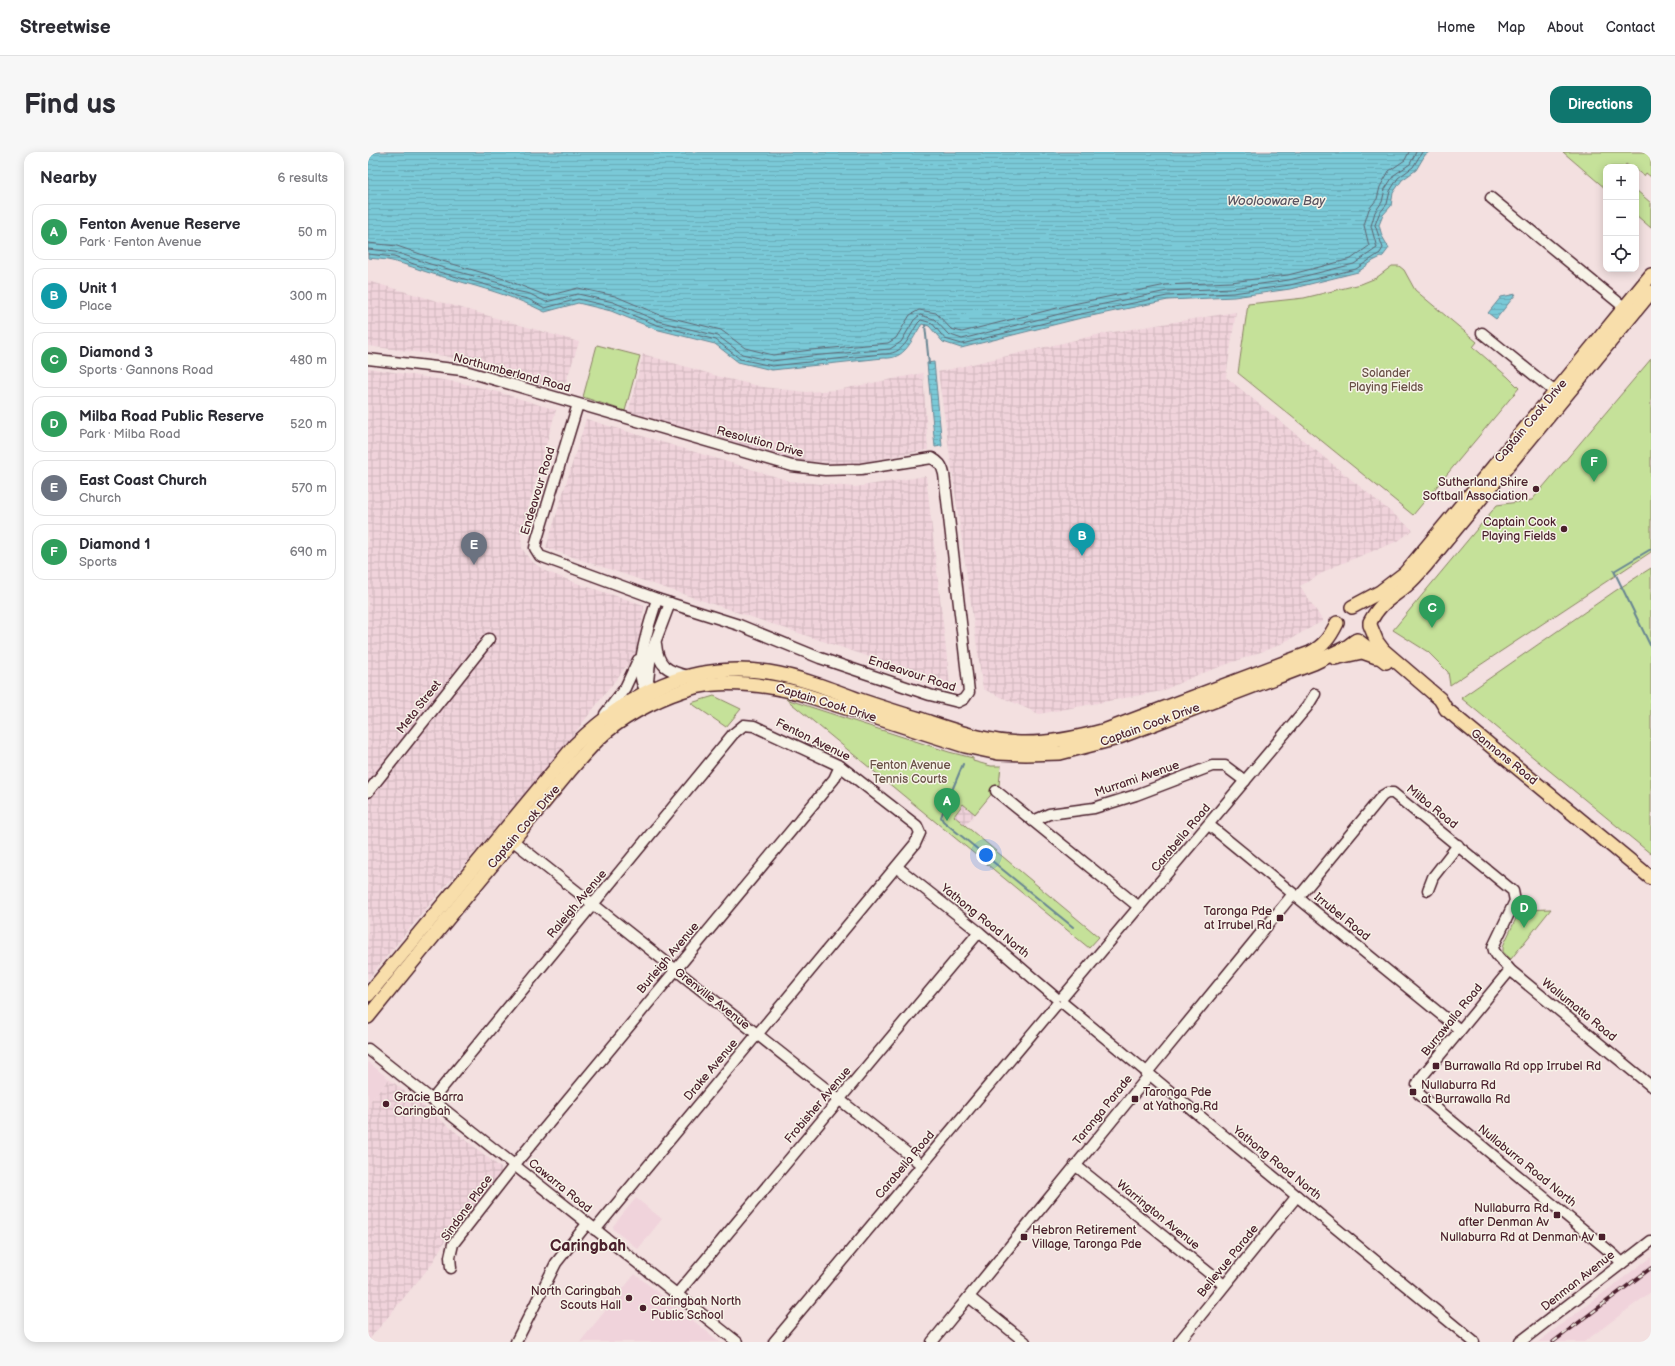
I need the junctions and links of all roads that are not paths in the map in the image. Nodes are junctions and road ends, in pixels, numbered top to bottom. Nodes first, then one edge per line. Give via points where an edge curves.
1 (1491, 198) dead end
2 (1651, 275) edge
3 (1651, 292) edge
4 (1628, 311) junction
5 (1482, 333) dead end
6 (368, 359) edge
7 (1555, 392) junction
8 (578, 404) junction
9 (939, 462) joint
10 (657, 599) junction
11 (670, 603) junction
12 (1352, 607) junction
13 (1337, 623) junction
14 (1370, 623) junction
15 (656, 638) junction
16 (490, 639) dead end
17 (1356, 640) junction
18 (643, 651) junction
19 (1385, 661) junction
20 (1314, 663) junction
21 (688, 676) junction
22 (647, 691) junction
23 (676, 693) junction
24 (1315, 694) dead end
25 (1446, 709) junction
26 (744, 725) joint
27 (602, 728) junction
28 (840, 766) junction
29 (1245, 781) junction
30 (996, 791) dead end
31 (368, 792) edge
32 (1033, 821) junction
33 (1209, 825) junction
34 (920, 833) joint
35 (507, 837) junction
36 (1458, 845) junction
37 (897, 867) junction
38 (1651, 878) edge
39 (1428, 890) dead end
40 (1295, 896) junction
41 (594, 905) junction
42 (1139, 907) junction
43 (979, 932) junction
44 (1494, 952) joint
45 (675, 970) junction
46 (1510, 970) junction
47 (368, 995) edge
48 (1060, 1001) junction
49 (368, 1017) edge
50 (1460, 1030) junction
51 (757, 1035) junction
52 (368, 1049) edge
53 (1147, 1074) junction
54 (1651, 1086) edge
55 (1417, 1088) joint
56 (432, 1100) junction
57 (839, 1101) junction
58 (922, 1165) junction
59 (1075, 1165) junction
60 (514, 1166) junction
61 (1297, 1196) junction
62 (591, 1227) junction
63 (1651, 1241) edge
64 (1622, 1263) junction
65 (451, 1268) dead end
66 (1224, 1285) junction
67 (677, 1294) junction
68 (969, 1297) junction
69 (516, 1342) edge
70 (737, 1342) edge
71 (774, 1342) edge
72 (932, 1342) edge
73 (1025, 1342) edge
74 (1179, 1342) edge
75 (1474, 1342) edge
76 (1520, 1342) edge

1 - 4 street
2 - 4 main road, Captain Cook Drive
3 - 4 main road, Captain Cook Drive
4 - 7 main road, Captain Cook Drive
4 - 14 main road, Captain Cook Drive via 1426,565 1407,585 1383,602
5 - 7 street
6 - 8 street, Northumberland Road via 462,370
7 - 12 main road, Captain Cook Drive via 1405,572 1380,592
8 - 9 street, Resolution Drive via 792,466 825,470 861,469 932,458
8 - 10 street, Endeavour Road via 535,548 540,556 546,559
9 - 11 street, Endeavour Road via 944,474 969,692 964,699 958,702 930,695 820,658 739,625
10 - 11 street, Endeavour Road
10 - 18 street
11 - 15 street
12 - 13 main road via 1342,613
12 - 14 main road via 1364,611
13 - 17 main road via 1343,636
13 - 21 main road, Captain Cook Drive via 1322,646 1310,653 1106,730 1044,743 1019,743 965,734 818,684 769,672 728,671
14 - 17 main road via 1368,633
14 - 25 main road, Gannons Road via 1383,650 1440,699
15 - 21 street via 658,658 662,664 674,672
15 - 22 street via 651,653
16 - 31 street, Meta Street
17 - 19 main road
17 - 20 main road, Captain Cook Drive
18 - 22 street via 640,675 643,687
18 - 27 street
19 - 20 main road via 1362,652
19 - 25 main road via 1436,704
20 - 23 main road, Captain Cook Drive via 1114,740 1060,753 998,753 965,746 774,687 721,684
21 - 22 main road, Captain Cook Drive
22 - 23 street
22 - 27 main road, Captain Cook Drive via 628,701
23 - 27 main road, Captain Cook Drive
24 - 29 street, Carabella Road
25 - 38 main road, Gannons Road
26 - 28 street, Fenton Avenue via 754,726
26 - 41 street, Raleigh Avenue via 733,734
27 - 35 main road, Captain Cook Drive via 591,747
28 - 34 street, Fenton Avenue via 917,826
28 - 45 street, Burleigh Avenue via 834,779
29 - 32 street, Murrami Avenue via 1225,766 1212,766 1122,799 1089,809 1053,813
29 - 33 street, Carabella Road
30 - 32 street
32 - 42 street
33 - 40 street, Irrubel Road
33 - 42 street, Carabella Road
34 - 37 street, Drake Avenue via 915,844
35 - 41 street, Grenville Avenue
35 - 47 main road, Captain Cook Drive
35 - 49 main road, Captain Cook Drive
36 - 39 street via 1433,877
36 - 40 street, Milba Road via 1396,795 1385,794
36 - 44 street, Milba Road via 1511,888 1515,895 1515,901 1494,945
37 - 43 street, Yathong Road North
37 - 51 street, Drake Avenue
40 - 50 street, Irrubel Road
40 - 53 street, Taronga Parade
41 - 45 street, Grenville Avenue
41 - 56 street, Raleigh Avenue
42 - 48 street, Carabella Road
43 - 48 street, Yathong Road North
43 - 57 street, Frobisher Avenue
44 - 46 street, Wallumatta Road
45 - 51 street, Grenville Avenue
45 - 60 street, Burleigh Avenue
46 - 50 street, Burrawalla Road
46 - 54 street, Wallumatta Road
48 - 53 street, Yathong Road North
48 - 58 street, Carabella Road
50 - 55 street, Burrawalla Road via 1420,1079
51 - 57 street, Grenville Avenue
51 - 62 street, Drake Avenue
52 - 56 street, Cawarra Road
53 - 59 street, Taronga Parade via 1146,1079
53 - 61 street, Yathong Road North
55 - 64 street, Nullaburra Road North via 1422,1098
56 - 60 street, Cawarra Road
57 - 58 street, Grenville Avenue
57 - 67 street, Frobisher Avenue
58 - 71 street, Carabella Road
59 - 66 street, Warrington Avenue
59 - 68 street, Taronga Parade
60 - 62 street, Cawarra Road
60 - 65 street, Sindone Place via 453,1244
61 - 66 street, Bellevue Parade
61 - 75 street, Yathong Road North
62 - 67 street, Cawarra Road
62 - 69 street, Drake Avenue via 556,1263
63 - 64 street, Denman Avenue
64 - 76 street, Denman Avenue
66 - 74 street, Bellevue Parade
67 - 70 street, Cawarra Road
68 - 72 street, Taronga Parade
68 - 73 street

